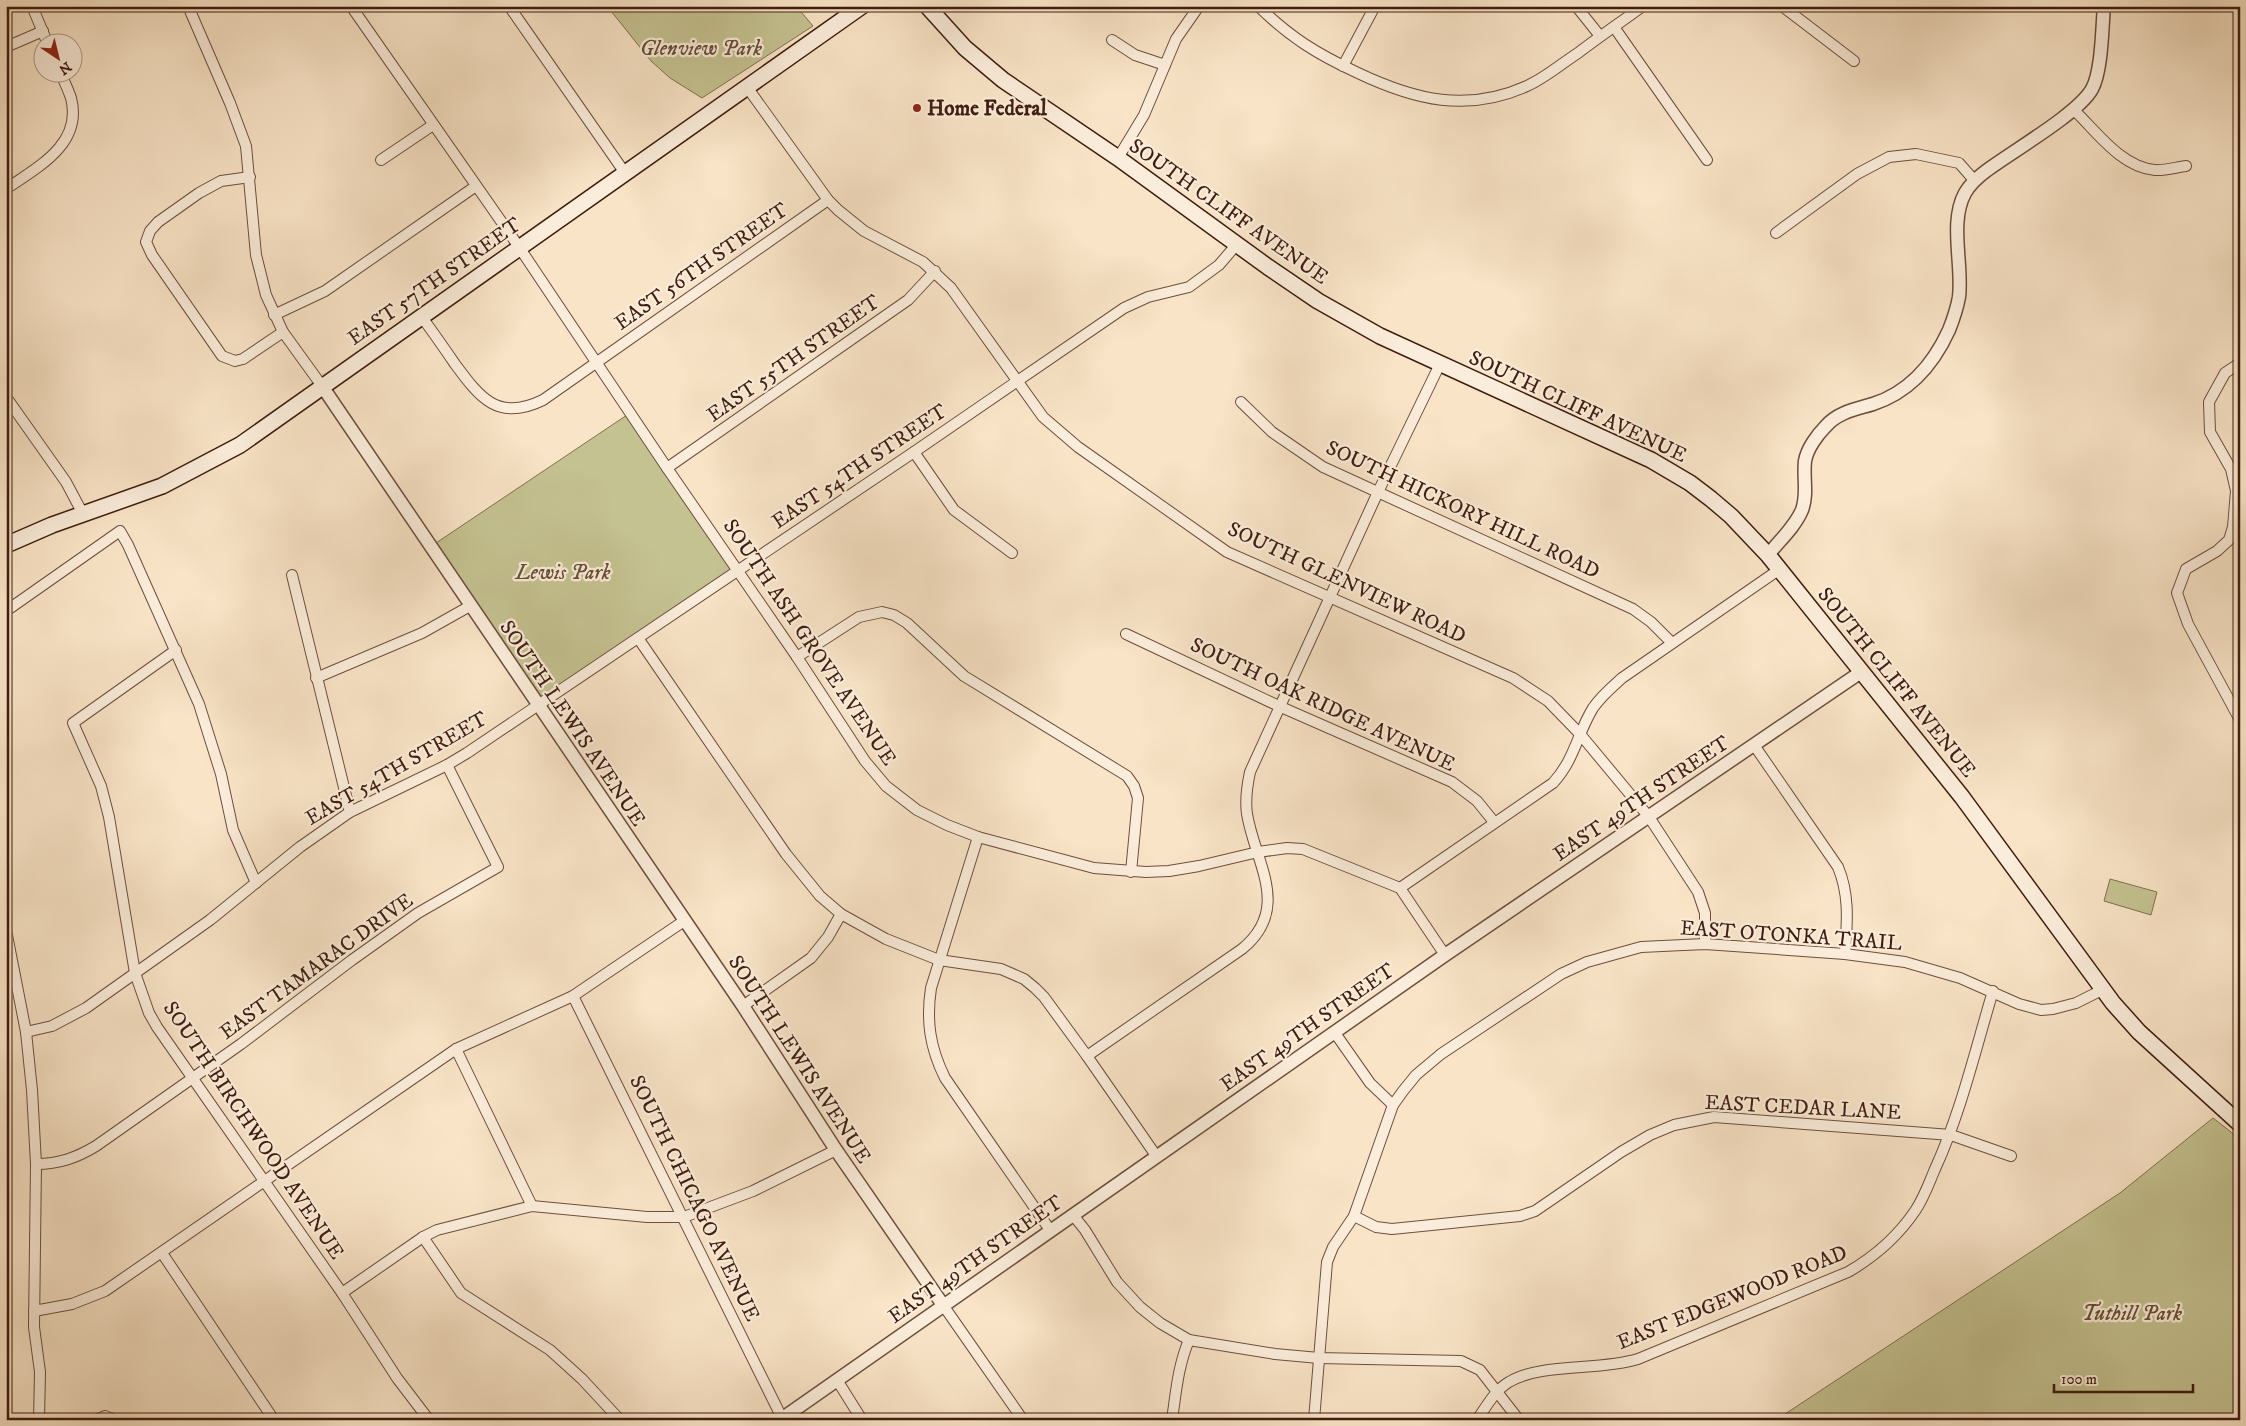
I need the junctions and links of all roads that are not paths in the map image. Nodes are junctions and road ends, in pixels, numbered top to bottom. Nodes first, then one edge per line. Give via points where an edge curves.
1 (32, 6) edge
2 (188, 6) edge
3 (351, 6) edge
4 (509, 6) edge
5 (862, 6) edge
6 (927, 6) edge
7 (1199, 6) edge
8 (1258, 6) edge
9 (1375, 6) edge
10 (1576, 6) edge
11 (1643, 6) edge
12 (1782, 6) edge
13 (2104, 6) edge
14 (1614, 26) junction
15 (43, 32) edge
16 (32, 36) edge
17 (1600, 36) junction
18 (1112, 40) dead end
19 (6, 47) edge
20 (1854, 61) dead end
21 (1165, 65) junction
22 (1343, 66) junction
23 (64, 82) edge
24 (747, 87) junction
25 (2074, 110) junction
26 (433, 125) junction
27 (1118, 158) junction
28 (381, 160) dead end
29 (1707, 160) dead end
30 (2186, 166) dead end
31 (625, 173) junction
32 (250, 177) junction
33 (1974, 180) junction
34 (476, 186) junction
35 (6, 190) edge
36 (828, 200) junction
37 (1776, 233) dead end
38 (1237, 244) junction
39 (519, 247) junction
40 (935, 271) junction
41 (274, 315) junction
42 (421, 316) junction
43 (283, 332) junction
44 (596, 363) junction
45 (2240, 363) edge
46 (1440, 364) junction
47 (1017, 381) junction
48 (322, 386) junction
49 (6, 397) edge
50 (1241, 402) dead end
51 (914, 452) junction
52 (667, 468) junction
53 (1378, 492) junction
54 (84, 514) junction
55 (6, 545) edge
56 (1012, 553) dead end
57 (1768, 555) junction
58 (1780, 569) junction
59 (738, 570) junction
60 (292, 575) dead end
61 (1330, 598) junction
62 (470, 606) junction
63 (6, 611) edge
64 (1126, 634) dead end
65 (638, 638) junction
66 (1672, 643) junction
67 (176, 650) junction
68 (797, 657) junction
69 (1861, 672) junction
70 (316, 678) junction
71 (537, 705) junction
72 (1281, 706) junction
73 (2240, 720) edge
74 (1580, 734) junction
75 (1754, 745) junction
76 (447, 765) junction
77 (350, 812) junction
78 (1649, 817) junction
79 (1494, 822) junction
80 (978, 836) junction
81 (1258, 852) junction
82 (1131, 872) junction
83 (256, 883) junction
84 (1400, 888) junction
85 (841, 914) junction
86 (684, 920) junction
87 (6, 930) edge
88 (1705, 944) junction
89 (1445, 954) junction
90 (1845, 954) junction
91 (939, 960) junction
92 (135, 973) junction
93 (2102, 990) junction
94 (1993, 991) junction
95 (573, 996) junction
96 (743, 1006) junction
97 (26, 1032) junction
98 (1335, 1033) junction
99 (456, 1049) junction
100 (1087, 1056) junction
101 (193, 1077) junction
102 (1393, 1105) junction
103 (2238, 1119) edge
104 (1951, 1135) junction
105 (836, 1150) junction
106 (2011, 1156) dead end
107 (1157, 1157) junction
108 (36, 1164) junction
109 (264, 1181) junction
110 (532, 1206) junction
111 (1072, 1215) junction
112 (1354, 1216) junction
113 (684, 1217) junction
114 (1050, 1230) junction
115 (422, 1237) junction
116 (162, 1253) junction
117 (342, 1293) junction
118 (943, 1305) junction
119 (34, 1311) junction
120 (1189, 1340) junction
121 (1319, 1358) junction
122 (837, 1380) junction
123 (1497, 1392) junction
124 (781, 1419) edge
125 (39, 1420) edge
126 (96, 1420) edge
127 (115, 1420) edge
128 (274, 1420) edge
129 (429, 1420) edge
130 (620, 1420) edge
131 (862, 1420) edge
132 (1023, 1420) edge
133 (1172, 1420) edge
134 (1314, 1420) edge
135 (1477, 1420) edge
136 (1519, 1420) edge

1 - 15 street
2 - 32 street, SOUTH LEWIS AVENUE via 240,128
3 - 26 street, SOUTH ASH GROVE AVENUE
4 - 31 street
5 - 24 main road, EAST 57TH STREET
6 - 27 main road, SOUTH CLIFF AVENUE via 951,34 988,68
7 - 21 street via 1176,39
8 - 22 street via 1302,44
9 - 22 street
10 - 17 street
11 - 14 street
12 - 20 street
13 - 25 street via 2098,67 2092,89
14 - 17 street
14 - 29 street
16 - 19 street
17 - 22 street via 1528,86 1484,98 1444,100 1409,94
18 - 21 street via 1135,55
21 - 27 street via 1144,115
23 - 35 street via 73,110 63,146 49,160
24 - 31 main road, EAST 57TH STREET
24 - 36 street, SOUTH GLENVIEW ROAD
25 - 30 street via 2118,154 2135,164 2155,170
25 - 33 street
26 - 28 street
26 - 34 street, SOUTH ASH GROVE AVENUE
27 - 38 main road, SOUTH CLIFF AVENUE
31 - 39 main road, EAST 57TH STREET
32 - 41 street, SOUTH LEWIS AVENUE via 256,255
32 - 43 street via 222,181 199,193 158,222 146,242 222,356 235,361 243,359
33 - 37 street via 1959,163 1916,154 1889,157 1857,174
33 - 57 street via 1965,193 1958,215 1959,297 1935,357 1907,388 1875,404 1848,411 1827,424 1805,460 1803,508 1797,521
34 - 39 street, SOUTH ASH GROVE AVENUE
34 - 41 street via 325,291
36 - 40 street, SOUTH GLENVIEW ROAD via 864,231
36 - 44 street, EAST 56TH STREET
38 - 46 main road, SOUTH CLIFF AVENUE via 1318,301 1380,336
38 - 47 street, EAST 54TH STREET via 1205,277 1189,286 1148,296 1124,308
39 - 42 main road, EAST 57TH STREET
39 - 44 street, SOUTH ASH GROVE AVENUE
40 - 47 street, SOUTH GLENVIEW ROAD
40 - 52 street, EAST 55TH STREET via 894,311
41 - 43 street, SOUTH LEWIS AVENUE
42 - 44 street, EAST 56TH STREET via 478,394 505,407 521,408 543,400
42 - 48 main road, EAST 57TH STREET
43 - 48 street, SOUTH LEWIS AVENUE
44 - 52 street, SOUTH ASH GROVE AVENUE
45 - 73 street via 2225,373 2209,402 2210,432 2231,469 2236,491 2233,527 2229,540 2218,551 2186,569 2177,593 2188,624
46 - 53 street
46 - 57 main road, SOUTH CLIFF AVENUE via 1672,472 1731,516
47 - 51 street, EAST 54TH STREET
47 - 61 street, SOUTH GLENVIEW ROAD via 1043,417 1078,447 1227,552
48 - 54 main road, EAST 57TH STREET via 219,458 155,489
48 - 62 street, SOUTH LEWIS AVENUE
49 - 54 street via 66,482
50 - 53 street, SOUTH HICKORY HILL ROAD via 1272,432 1323,467
51 - 56 street via 954,510
51 - 59 street, EAST 54TH STREET
52 - 59 street, SOUTH ASH GROVE AVENUE
53 - 61 street
53 - 66 street, SOUTH HICKORY HILL ROAD via 1633,609
54 - 55 main road, EAST 57TH STREET
57 - 58 main road, SOUTH CLIFF AVENUE
58 - 66 street
58 - 69 main road, SOUTH CLIFF AVENUE
59 - 65 street, EAST 54TH STREET
59 - 68 street, SOUTH ASH GROVE AVENUE
60 - 70 street
61 - 72 street
61 - 74 street, SOUTH GLENVIEW ROAD via 1525,684 1548,701
62 - 70 street via 422,633
62 - 71 street, SOUTH LEWIS AVENUE
63 - 67 street via 120,531
64 - 72 street, SOUTH OAK RIDGE AVENUE
65 - 71 street, EAST 54TH STREET
65 - 85 street via 801,875
66 - 74 street via 1606,692
67 - 83 street via 213,744 233,830
67 - 92 street, SOUTH BIRCHWOOD AVENUE via 73,723 101,786 109,817
68 - 80 street, SOUTH ASH GROVE AVENUE via 865,761 886,786 929,817
68 - 82 street via 860,616 882,612 907,623 964,676 1127,776 1138,798
69 - 75 street, EAST 49TH STREET
69 - 93 main road, SOUTH CLIFF AVENUE via 1962,797
70 - 77 street
71 - 76 street, EAST 54TH STREET
71 - 86 street, SOUTH LEWIS AVENUE
72 - 79 street, SOUTH OAK RIDGE AVENUE via 1452,782 1477,802
72 - 81 street via 1248,783 1247,814
74 - 78 street, SOUTH GLENVIEW ROAD
74 - 79 street via 1568,764 1553,783
75 - 78 street, EAST 49TH STREET
75 - 90 street via 1838,867 1847,893
76 - 77 street, EAST 54TH STREET
76 - 101 street, EAST TAMARAC DRIVE via 498,866 418,914
77 - 83 street, EAST 54TH STREET
78 - 88 street, SOUTH GLENVIEW ROAD via 1698,892 1705,913
78 - 89 street, EAST 49TH STREET
79 - 84 street
80 - 82 street, SOUTH ASH GROVE AVENUE via 1081,865
80 - 91 street
81 - 82 street, SOUTH ASH GROVE AVENUE via 1199,866
81 - 84 street, SOUTH ASH GROVE AVENUE via 1303,849
81 - 100 street via 1269,901 1257,934 1242,949
83 - 92 street, EAST 54TH STREET
84 - 89 street
85 - 91 street via 886,939
85 - 96 street via 811,958
86 - 95 street
86 - 96 street, SOUTH LEWIS AVENUE
87 - 97 street
88 - 90 street, EAST OTONKA TRAIL
88 - 102 street, EAST OTONKA TRAIL via 1641,947 1609,954 1561,974 1441,1054 1416,1075
89 - 98 street, EAST 49TH STREET
90 - 94 street, EAST OTONKA TRAIL via 1905,962
91 - 100 street via 994,966 1024,979 1044,997
91 - 114 street via 931,988 928,1020 938,1064
92 - 97 street, EAST 54TH STREET via 73,1015 52,1026
92 - 101 street, SOUTH BIRCHWOOD AVENUE via 149,1013
93 - 94 street, EAST OTONKA TRAIL via 2076,1003 2041,1010 2019,1004
93 - 103 main road, SOUTH CLIFF AVENUE via 2140,1032
94 - 104 street, EAST EDGEWOOD ROAD
95 - 99 street
95 - 113 street, SOUTH CHICAGO AVENUE
96 - 105 street, SOUTH LEWIS AVENUE
97 - 108 street
98 - 102 street via 1370,1083
98 - 107 street, EAST 49TH STREET
99 - 109 street
99 - 110 street
100 - 107 street
101 - 108 street, EAST TAMARAC DRIVE via 78,1157 54,1164
101 - 109 street, SOUTH BIRCHWOOD AVENUE
102 - 112 street, EAST OTONKA TRAIL
104 - 106 street, EAST CEDAR LANE
104 - 112 street, EAST CEDAR LANE via 1714,1117 1696,1119 1650,1135 1535,1211 1520,1216 1392,1229 1376,1228
104 - 123 street, EAST EDGEWOOD ROAD via 1915,1211 1883,1247 1848,1272 1638,1358 1612,1365 1537,1372 1508,1382
105 - 113 street via 753,1191
105 - 118 street, SOUTH LEWIS AVENUE
107 - 111 street, EAST 49TH STREET
108 - 119 street
109 - 116 street
109 - 117 street, SOUTH BIRCHWOOD AVENUE
110 - 113 street via 647,1217
110 - 115 street via 437,1230
111 - 114 street, EAST 49TH STREET
111 - 120 street via 1117,1282 1140,1307
112 - 121 street, EAST OTONKA TRAIL via 1327,1262
113 - 124 street, SOUTH CHICAGO AVENUE
114 - 118 street, EAST 49TH STREET
115 - 117 street
115 - 130 street via 461,1293 550,1350
116 - 119 street via 91,1298
116 - 128 street
117 - 129 street, SOUTH BIRCHWOOD AVENUE
118 - 122 street, EAST 49TH STREET
118 - 132 street, SOUTH LEWIS AVENUE
119 - 125 street via 40,1372
120 - 121 street
120 - 133 street via 1178,1373
121 - 123 street via 1461,1361 1480,1370
121 - 134 street, EAST OTONKA TRAIL
122 - 124 street, EAST 49TH STREET
122 - 131 street
123 - 135 street, EAST EDGEWOOD ROAD
123 - 136 street
126 - 127 street via 105,1416

